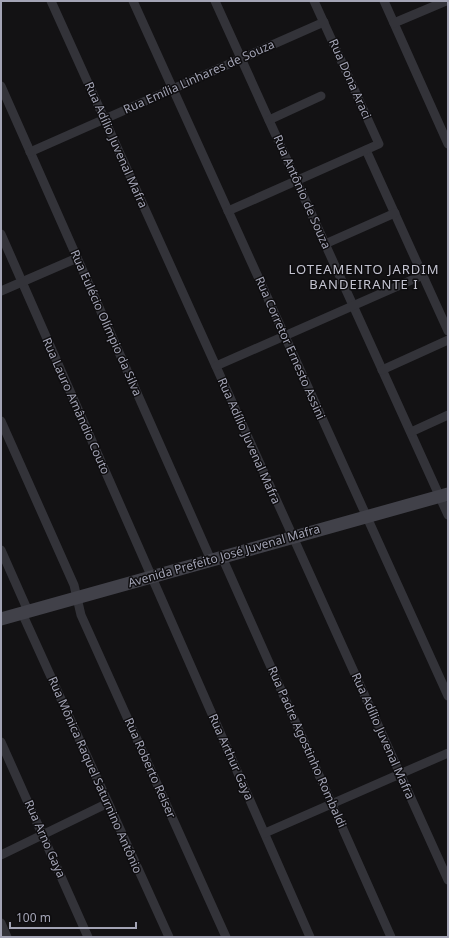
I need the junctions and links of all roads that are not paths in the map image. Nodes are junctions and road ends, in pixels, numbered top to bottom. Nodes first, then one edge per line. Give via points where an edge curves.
1 (51, 1) edge
2 (133, 1) edge
3 (215, 1) edge
4 (314, 1) edge
5 (384, 1) edge
6 (446, 1) edge
7 (324, 22) junction
8 (394, 24) junction
9 (241, 58) junction
10 (1, 86) edge
11 (172, 88) junction
12 (321, 96) dead end
13 (104, 119) junction
14 (269, 120) junction
15 (448, 144) edge
16 (366, 150) junction
17 (30, 152) junction
18 (297, 181) junction
19 (228, 211) junction
20 (395, 213) junction
21 (1, 234) edge
22 (325, 244) junction
23 (77, 258) junction
24 (423, 275) junction
25 (22, 282) junction
26 (1, 291) edge
27 (353, 306) junction
28 (448, 331) edge
29 (285, 336) junction
30 (448, 340) edge
31 (216, 366) junction
32 (382, 370) junction
33 (448, 415) edge
34 (1, 421) edge
35 (410, 432) junction
36 (444, 495) edge
37 (448, 515) edge
38 (367, 516) junction
39 (293, 537) junction
40 (1, 550) edge
41 (217, 558) junction
42 (152, 577) junction
43 (77, 598) junction
44 (25, 612) junction
45 (1, 619) edge
46 (448, 696) edge
47 (1, 742) edge
48 (448, 753) edge
49 (400, 774) junction
50 (108, 803) junction
51 (332, 804) junction
52 (265, 833) junction
53 (43, 835) junction
54 (1, 855) edge
55 (448, 880) edge
56 (1, 923) edge
57 (7, 937) edge
58 (88, 937) edge
59 (169, 937) edge
60 (226, 937) edge
61 (310, 937) edge
62 (392, 937) edge

1 - 13 street, Rua Adílio Juvenal Mafra
2 - 11 street, Rua Corretor Ernesto Assini
3 - 9 street, Rua Antônio de Souza
4 - 7 street, Rua Dona Araci
5 - 8 street
6 - 8 street
7 - 9 street, Rua Emília Linhares de Souza
7 - 16 street, Rua Dona Araci via 379,144
8 - 15 street
9 - 11 street, Rua Emília Linhares de Souza
9 - 14 street, Rua Antônio de Souza
10 - 17 street, Rua Eulécio Olímpio da Silva
11 - 13 street, Rua Emília Linhares de Souza
11 - 19 street, Rua Corretor Ernesto Assini
12 - 14 street
13 - 17 street, Rua Emília Linhares de Souza
13 - 31 street, Rua Adílio Juvenal Mafra
14 - 18 street, Rua Antônio de Souza
16 - 18 street
16 - 20 street
17 - 23 street, Rua Eulécio Olímpio da Silva
18 - 19 street
18 - 22 street, Rua Antônio de Souza
19 - 29 street, Rua Corretor Ernesto Assini
20 - 22 street
20 - 24 street
21 - 25 street, Rua Lauro Amândio Couto
22 - 27 street, Rua Antônio de Souza
23 - 25 street
23 - 41 street, Rua Eulécio Olímpio da Silva
24 - 27 street
24 - 28 street
25 - 26 street
25 - 42 street, Rua Lauro Amândio Couto
27 - 29 street
27 - 32 street, Rua Antônio de Souza
29 - 31 street
29 - 38 street, Rua Corretor Ernesto Assini
30 - 32 street
31 - 39 street, Rua Adílio Juvenal Mafra
32 - 35 street, Rua Antônio de Souza
33 - 35 street
34 - 43 street, Rua Roberto Reiser via 74,585
35 - 36 street, Rua Antônio de Souza
36 - 37 street, Rua Antônio de Souza
36 - 38 main road, Avenida Prefeito José Juvenal Mafra
38 - 39 main road, Avenida Prefeito José Juvenal Mafra
38 - 46 street, Rua Corretor Ernesto Assini
39 - 41 main road, Avenida Prefeito José Juvenal Mafra
39 - 49 street, Rua Adílio Juvenal Mafra
40 - 44 street, Rua Mônica Raquel Saturnino Antônio
41 - 42 main road, Avenida Prefeito José Juvenal Mafra
41 - 51 street, Rua Padre Agostinho Rombaldi
42 - 43 main road, Avenida Prefeito José Juvenal Mafra
42 - 52 street, Rua Arthur Gaya
43 - 44 main road, Avenida Prefeito José Juvenal Mafra
43 - 60 street, Rua Roberto Reiser via 81,615
44 - 45 main road, Avenida Prefeito José Juvenal Mafra
44 - 50 street, Rua Mônica Raquel Saturnino Antônio
47 - 53 street, Rua Arno Gaya
48 - 49 street
49 - 51 street
49 - 55 street, Rua Adílio Juvenal Mafra
50 - 53 street
50 - 59 street, Rua Mônica Raquel Saturnino Antônio
51 - 52 street
51 - 62 street, Rua Padre Agostinho Rombaldi
52 - 61 street, Rua Arthur Gaya
53 - 54 street
53 - 58 street, Rua Arno Gaya
56 - 57 street

